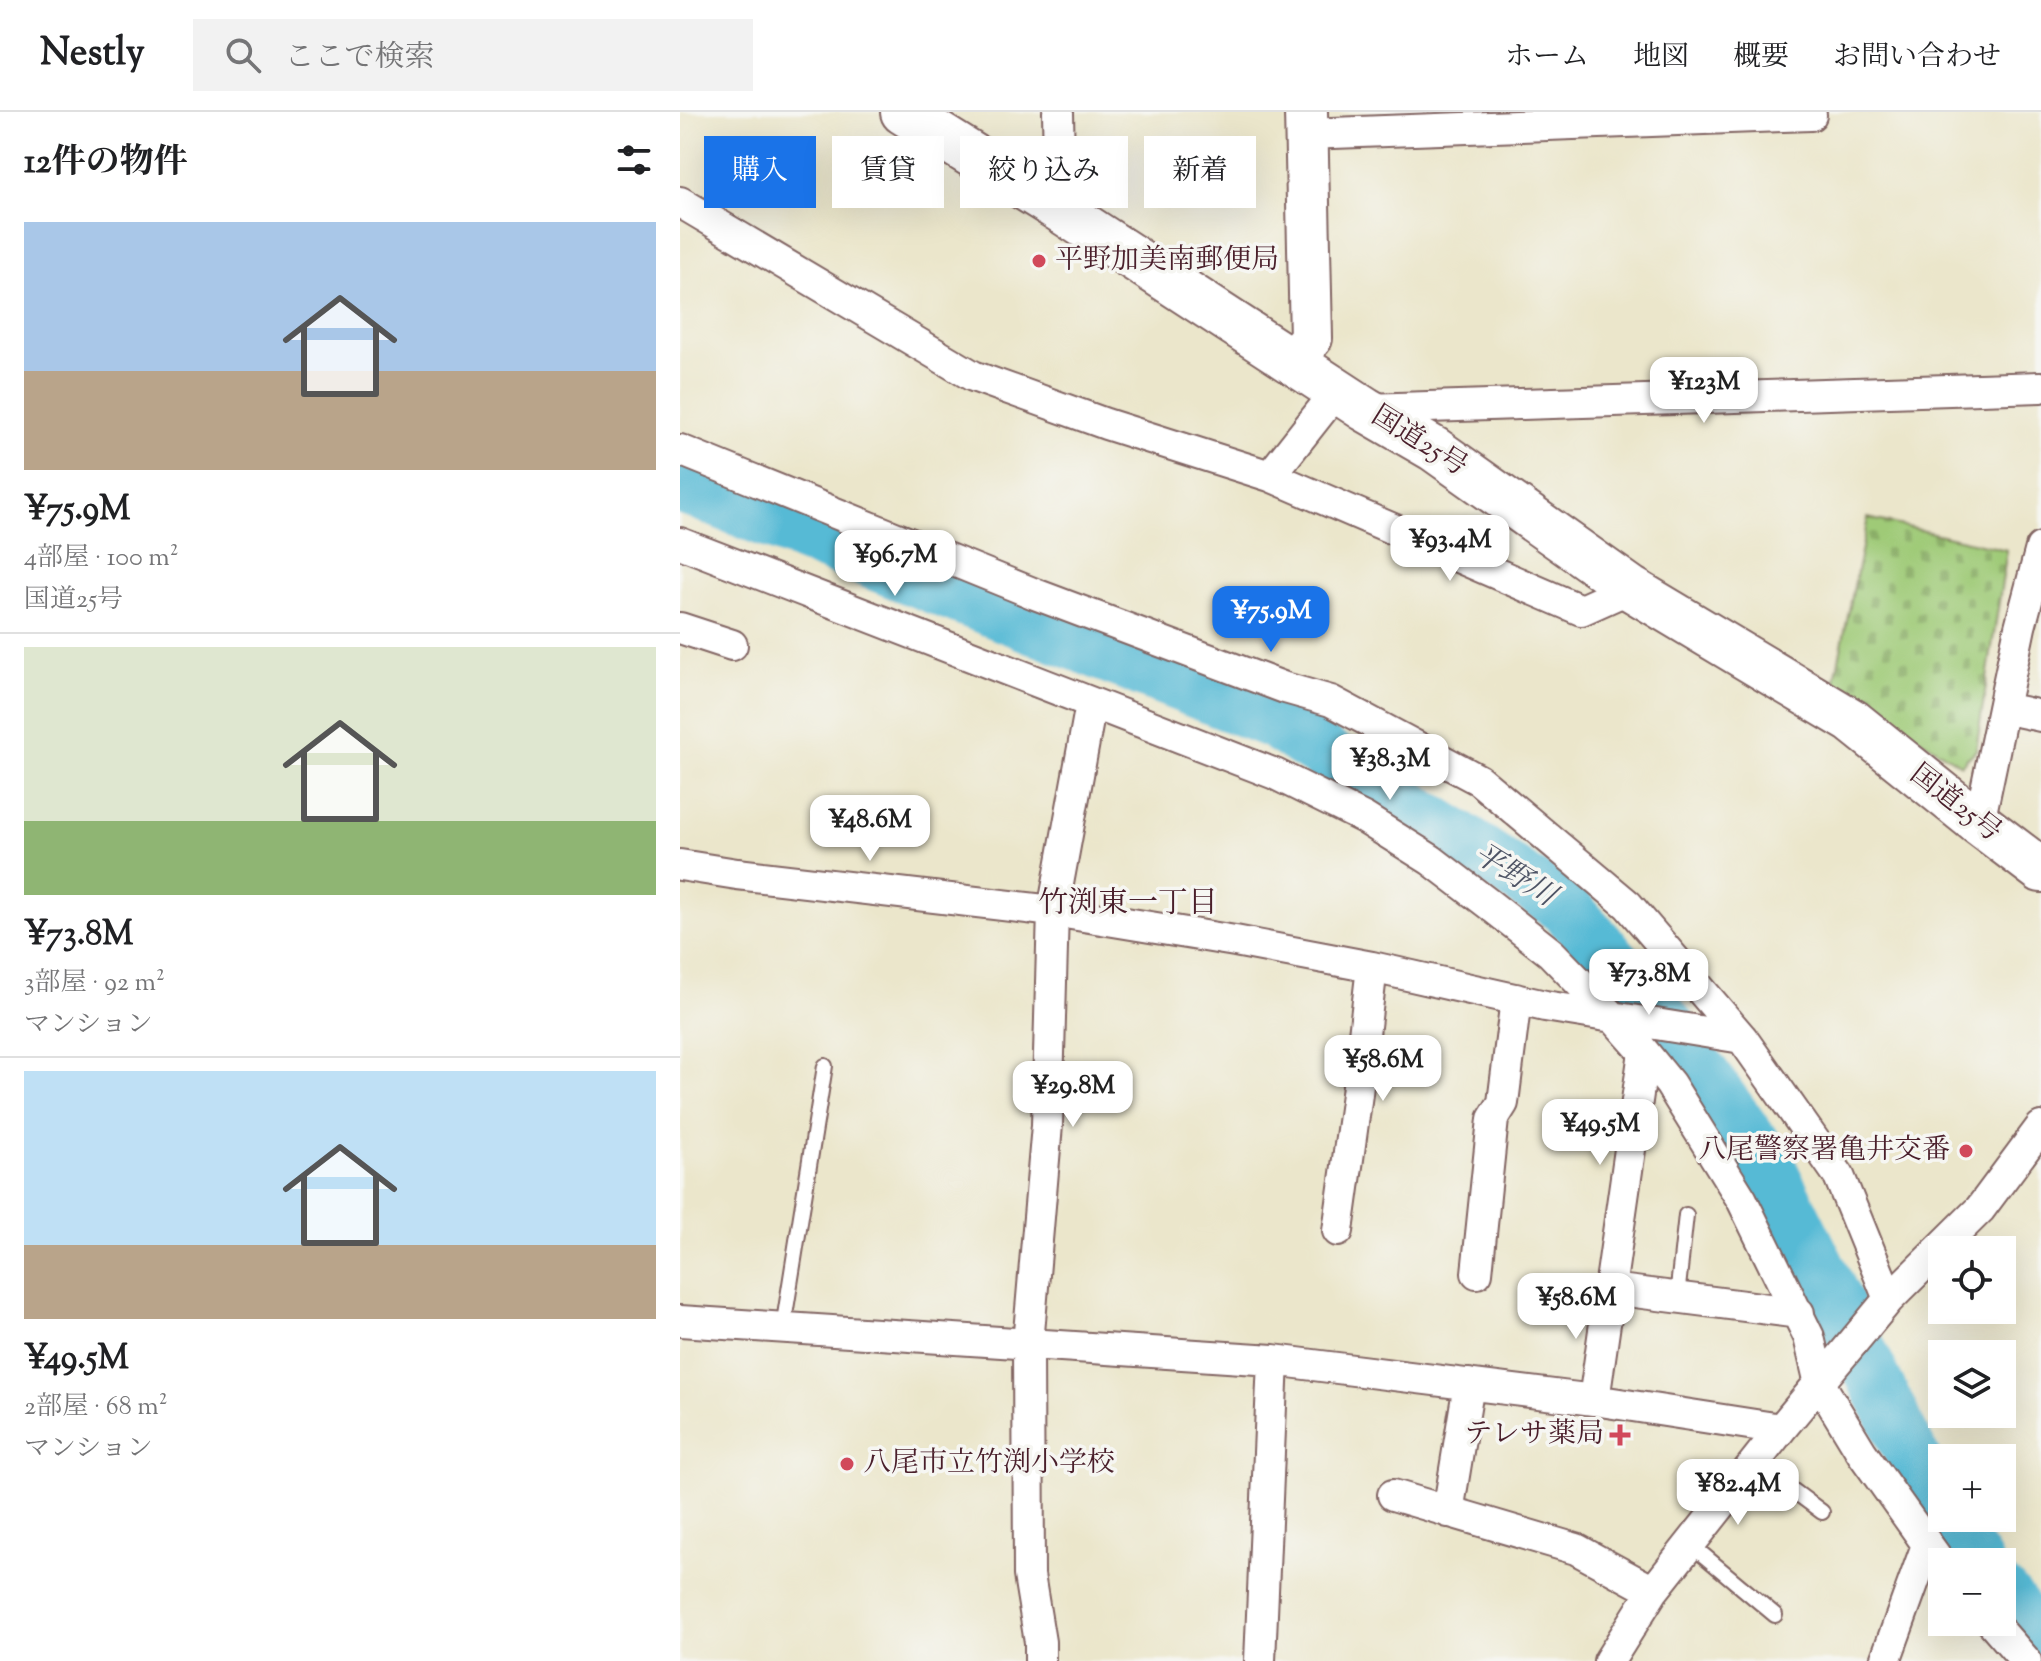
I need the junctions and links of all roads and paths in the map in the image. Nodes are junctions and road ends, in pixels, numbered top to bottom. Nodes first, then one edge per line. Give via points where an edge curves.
1 (903, 112) edge
2 (1058, 112) edge
3 (1810, 112) edge
4 (1306, 123) edge
5 (680, 202) edge
6 (1060, 210) junction
7 (1291, 361) junction
8 (2041, 387) edge
9 (1351, 400) junction
10 (680, 450) edge
11 (1270, 476) junction
12 (680, 543) edge
13 (2041, 548) edge
14 (1630, 588) junction
15 (680, 628) edge
16 (732, 645) dead end
17 (1091, 704) junction
18 (2003, 708) junction
19 (2041, 716) edge
20 (1979, 823) junction
21 (680, 865) edge
22 (2041, 870) edge
23 (1053, 911) junction
24 (1372, 967) junction
25 (1516, 999) junction
26 (1622, 1018) junction
27 (1742, 1038) junction
28 (1644, 1052) junction
29 (825, 1066) dead end
30 (2041, 1127) edge
31 (1686, 1215) dead end
32 (1338, 1231) dead end
33 (1477, 1273) dead end
34 (1611, 1289) junction
35 (1677, 1297) junction
36 (1889, 1299) junction
37 (1799, 1313) junction
38 (680, 1321) edge
39 (783, 1328) junction
40 (1028, 1344) junction
41 (1273, 1360) junction
42 (1469, 1384) junction
43 (1820, 1384) junction
44 (1594, 1400) junction
45 (1781, 1429) junction
46 (1755, 1462) junction
47 (1393, 1495) dead end
48 (1448, 1512) junction
49 (1822, 1512) dead end
50 (1690, 1544) junction
51 (1930, 1548) edge
52 (1928, 1570) edge
53 (1653, 1591) junction
54 (1775, 1615) dead end
55 (2004, 1636) edge
56 (1040, 1661) edge
57 (1260, 1661) edge
58 (1609, 1661) edge
59 (1885, 1661) edge
60 (2026, 1661) edge

1 - 6 highway, 国道25号
2 - 6 street
3 - 4 street
4 - 7 street via 1311,338
5 - 11 street via 973,376
6 - 7 highway, 国道25号
7 - 9 highway, 国道25号
8 - 9 street
9 - 11 street
9 - 14 highway, 国道25号 via 1434,449
10 - 27 street via 1035,594 1331,701 1479,780 1628,905
11 - 14 street via 1581,610
12 - 17 street
13 - 18 street
14 - 20 highway, 国道25号 via 1852,721
15 - 16 street
17 - 23 street
17 - 26 street via 1275,774 1364,818 1503,914
18 - 19 street
18 - 20 street
20 - 22 highway, 国道25号
21 - 23 street
23 - 24 street
23 - 40 street via 1047,1125
24 - 25 street
24 - 32 street
25 - 26 street
25 - 33 street via 1503,1103 1493,1119
26 - 27 street
26 - 28 street
27 - 36 street via 1839,1176
28 - 34 street
28 - 37 street via 1670,1084 1742,1200
29 - 39 lane
30 - 36 street via 1980,1209
31 - 35 lane
34 - 35 street
34 - 44 street
35 - 37 street
36 - 43 street
37 - 43 street
38 - 39 street
39 - 40 street
40 - 41 street
40 - 56 street via 1029,1575
41 - 42 street
41 - 57 street
42 - 44 street
42 - 48 street
43 - 45 street
43 - 51 street
44 - 45 street
45 - 46 street
46 - 49 lane
46 - 50 street
47 - 48 street
48 - 53 street via 1576,1549
50 - 53 street
50 - 54 lane
52 - 59 street
53 - 58 street
55 - 60 street

